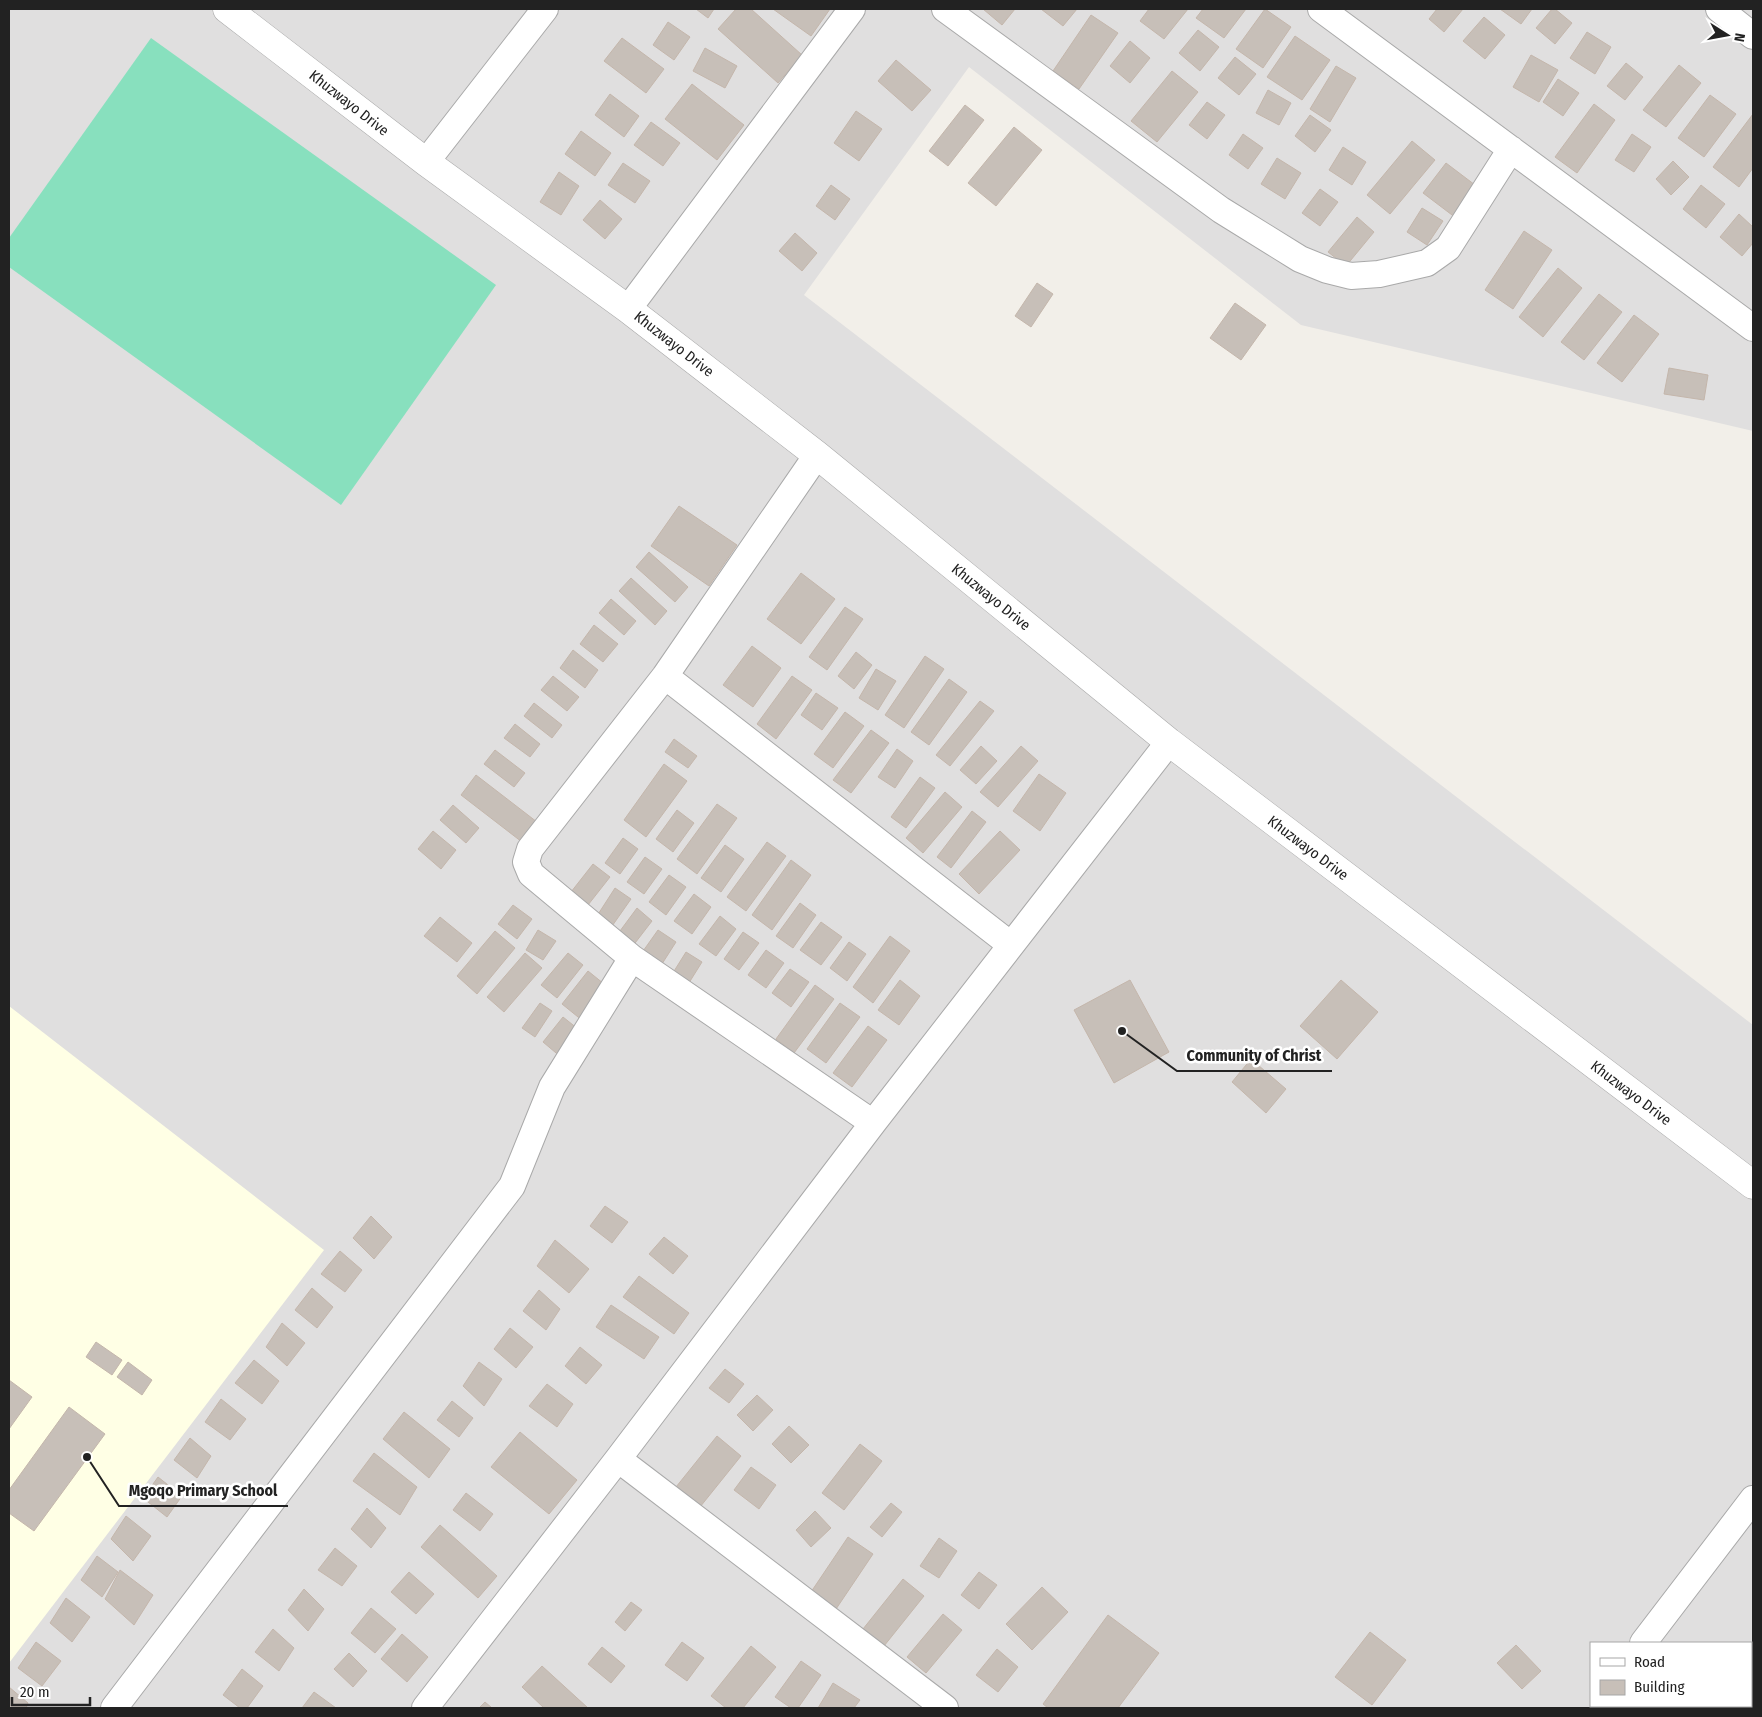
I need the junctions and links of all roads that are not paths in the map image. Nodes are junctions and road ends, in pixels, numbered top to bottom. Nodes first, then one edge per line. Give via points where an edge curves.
1 (227, 9) edge
2 (546, 9) edge
3 (852, 9) edge
4 (945, 9) edge
5 (1321, 9) edge
6 (1719, 9) edge
7 (1753, 36) edge
8 (1511, 149) junction
9 (426, 162) junction
10 (628, 309) junction
11 (1753, 328) edge
12 (817, 455) junction
13 (665, 676) junction
14 (1169, 742) junction
15 (1011, 945) junction
16 (632, 958) junction
17 (873, 1123) junction
18 (1753, 1185) edge
19 (618, 1459) junction
20 (1753, 1499) edge
21 (1644, 1642) edge
22 (114, 1708) edge
23 (425, 1708) edge
24 (945, 1708) edge

1 - 9 street, Khuzwayo Drive
2 - 9 street
3 - 10 street
4 - 8 street via 1221,210 1300,259 1351,276 1379,274 1427,263 1448,248
5 - 8 street
6 - 7 street
8 - 11 street
9 - 10 street, Khuzwayo Drive
10 - 12 street, Khuzwayo Drive
12 - 13 street
12 - 14 street, Khuzwayo Drive
13 - 15 street
13 - 16 street via 526,857 531,874
14 - 15 street
14 - 18 street, Khuzwayo Drive
15 - 17 street
16 - 17 street
16 - 22 street via 552,1087 512,1186
17 - 19 street
19 - 23 street
19 - 24 street
20 - 21 street

